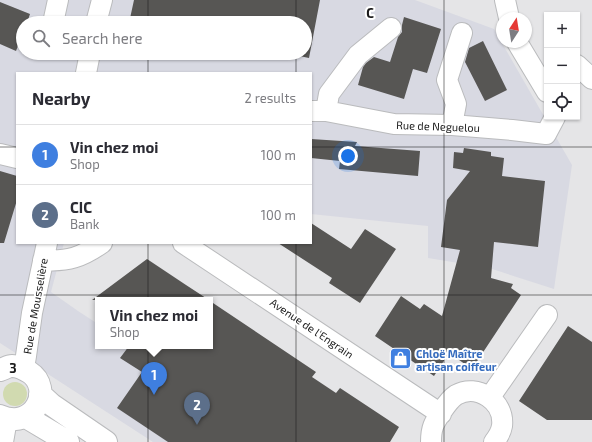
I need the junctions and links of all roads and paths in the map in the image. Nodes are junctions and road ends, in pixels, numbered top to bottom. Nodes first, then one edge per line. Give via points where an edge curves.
1 (58, 0) edge
2 (102, 0) edge
3 (505, 0) edge
4 (508, 12) edge
5 (55, 16) edge
6 (98, 16) edge
7 (391, 28) dead end
8 (462, 33) dead end
9 (523, 48) edge
10 (89, 60) edge
11 (541, 67) edge
12 (580, 68) edge
13 (86, 72) edge
14 (592, 79) edge
15 (545, 84) edge
16 (318, 111) edge
17 (553, 120) edge
18 (452, 125) junction
19 (0, 154) edge
20 (16, 158) edge
21 (100, 244) edge
22 (185, 244) edge
23 (45, 252) edge
24 (546, 315) dead end
25 (24, 368) junction
26 (0, 370) edge
27 (40, 394) junction
28 (490, 397) junction
29 (440, 414) junction
30 (11, 417) edge
31 (3, 442) edge
32 (68, 442) edge
33 (106, 442) edge
34 (432, 442) edge
35 (494, 442) edge

1 - 5 street
2 - 6 street
3 - 4 street
7 - 16 street via 358,55
8 - 18 street via 447,80 456,104
9 - 11 street
10 - 13 street
11 - 15 street
12 - 14 street
16 - 18 street, Rue de Neguelou via 394,124
17 - 18 street, Rue de Neguelou via 546,134
19 - 20 street
21 - 23 street via 73,258 55,261
22 - 29 street, Avenue de l'Engrain
23 - 25 street, Rue de Mousselière
24 - 28 street
25 - 26 main road via 12,366
25 - 27 main road via 34,375 40,385
27 - 30 main road via 38,405 33,412
27 - 33 main road
28 - 29 street via 475,391 457,395
28 - 35 street via 502,416 502,426
29 - 34 street via 431,433
30 - 31 street
30 - 32 main road

